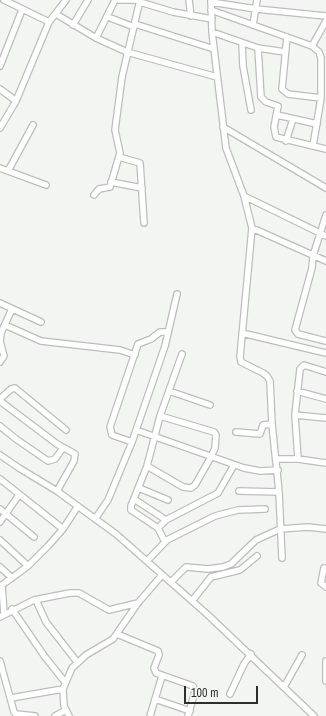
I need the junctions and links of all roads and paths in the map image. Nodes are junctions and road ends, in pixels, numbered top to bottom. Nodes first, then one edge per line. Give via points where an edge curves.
1 (4, 0) edge
2 (66, 0) edge
3 (88, 0) edge
4 (115, 0) edge
5 (119, 0) edge
6 (189, 0) edge
7 (257, 0) edge
8 (139, 1) edge
9 (211, 1) edge
10 (256, 9) junction
11 (22, 10) junction
12 (211, 10) junction
13 (56, 14) junction
14 (191, 16) junction
15 (326, 16) edge
16 (108, 17) junction
17 (212, 19) junction
18 (326, 21) edge
19 (48, 22) junction
20 (73, 25) junction
21 (134, 25) junction
22 (253, 25) junction
23 (212, 32) junction
24 (287, 37) junction
25 (96, 38) junction
26 (242, 43) junction
27 (312, 46) junction
28 (258, 48) junction
29 (214, 49) junction
30 (127, 52) junction
31 (285, 52) junction
32 (0, 66) edge
33 (217, 77) junction
34 (324, 81) edge
35 (0, 89) edge
36 (321, 98) junction
37 (16, 100) junction
38 (251, 110) dead end
39 (277, 115) junction
40 (293, 118) junction
41 (317, 124) junction
42 (32, 125) dead end
43 (223, 127) junction
44 (0, 128) edge
45 (286, 141) junction
46 (313, 146) junction
47 (326, 149) edge
48 (119, 157) junction
49 (0, 168) edge
50 (8, 171) junction
51 (111, 182) junction
52 (46, 185) dead end
53 (142, 188) junction
54 (326, 188) edge
55 (94, 195) dead end
56 (244, 196) junction
57 (326, 215) edge
58 (144, 223) dead end
59 (252, 228) junction
60 (320, 233) junction
61 (326, 236) edge
62 (313, 256) junction
63 (326, 261) edge
64 (177, 294) dead end
65 (0, 303) edge
66 (12, 309) junction
67 (41, 322) dead end
68 (5, 324) junction
69 (168, 332) junction
70 (242, 333) junction
71 (326, 340) edge
72 (326, 353) edge
73 (182, 354) dead end
74 (135, 355) junction
75 (0, 362) edge
76 (326, 372) edge
77 (169, 391) junction
78 (297, 391) junction
79 (326, 399) edge
80 (0, 400) edge
81 (210, 405) dead end
82 (295, 415) junction
83 (160, 416) junction
84 (326, 418) edge
85 (272, 424) junction
86 (0, 426) edge
87 (66, 430) dead end
88 (136, 430) junction
89 (236, 432) dead end
90 (155, 438) junction
91 (132, 442) junction
92 (63, 448) junction
93 (0, 455) edge
94 (212, 457) junction
95 (276, 459) junction
96 (298, 459) junction
97 (326, 463) edge
98 (234, 465) junction
99 (147, 466) junction
100 (278, 470) junction
101 (0, 479) edge
102 (139, 488) junction
103 (57, 491) junction
104 (239, 491) dead end
105 (279, 492) junction
106 (19, 495) junction
107 (134, 498) junction
108 (168, 500) dead end
109 (78, 506) junction
110 (0, 509) edge
111 (265, 509) dead end
112 (6, 514) junction
113 (95, 519) junction
114 (166, 520) junction
115 (0, 522) edge
116 (63, 528) junction
117 (158, 528) junction
118 (280, 529) junction
119 (326, 529) edge
120 (34, 537) dead end
121 (0, 540) edge
122 (165, 542) junction
123 (257, 556) dead end
124 (282, 558) dead end
125 (147, 561) junction
126 (28, 566) junction
127 (0, 567) edge
128 (324, 568) dead end
129 (162, 575) junction
130 (12, 578) junction
131 (2, 582) edge
132 (171, 582) junction
133 (326, 587) edge
134 (36, 600) junction
135 (192, 601) junction
136 (138, 603) junction
137 (12, 609) junction
138 (2, 615) edge
139 (117, 634) junction
140 (251, 654) junction
141 (302, 655) dead end
142 (0, 661) edge
143 (77, 662) junction
144 (326, 662) edge
145 (162, 676) junction
146 (326, 681) edge
147 (65, 682) junction
148 (284, 687) junction
149 (63, 689) junction
150 (230, 694) dead end
151 (11, 698) junction
152 (155, 699) junction
153 (66, 710) junction
154 (189, 713) edge
155 (16, 715) edge
156 (35, 716) edge
157 (55, 716) edge
158 (69, 716) edge
159 (150, 716) edge
160 (314, 716) edge

1 - 11 street
2 - 13 street
3 - 20 street
4 - 16 street
5 - 8 street
6 - 14 street
7 - 10 street
8 - 14 street
8 - 21 street
9 - 10 street
9 - 12 street
10 - 15 street
10 - 22 street
11 - 19 street
11 - 32 street
12 - 17 street
12 - 22 street
13 - 19 street
13 - 20 street
14 - 17 street
16 - 21 street
16 - 25 street
17 - 23 street
18 - 27 street
19 - 37 street
20 - 25 street
21 - 29 street
21 - 30 street
22 - 24 street
23 - 26 street
23 - 29 street
24 - 27 street
24 - 31 street
25 - 30 street
26 - 28 street
26 - 38 street via 243,66
27 - 34 street via 319,52
28 - 31 street
28 - 39 street via 261,97 266,102 277,104
29 - 33 street
30 - 33 street
30 - 48 street via 115,130 120,150
31 - 36 street via 282,84 284,92
33 - 43 street
34 - 36 street
35 - 37 street
36 - 41 street
37 - 44 street
39 - 40 street
39 - 45 street via 275,135
40 - 41 street
40 - 45 street
41 - 46 street
42 - 50 street
43 - 54 street
43 - 56 street via 228,158
45 - 46 street
46 - 47 street
48 - 51 street
48 - 53 street via 140,163
49 - 50 street
50 - 52 street
51 - 53 street
51 - 55 street via 109,187 99,189
53 - 58 street
56 - 59 street
56 - 60 street
57 - 60 street
59 - 62 street
59 - 70 street
60 - 61 street
60 - 62 street
62 - 63 street
62 - 71 street via 295,330 298,334
64 - 69 street
65 - 66 street
66 - 67 street
66 - 68 street
68 - 74 street via 41,341 120,350
68 - 75 street via 0,338 4,356
69 - 74 street via 160,332 151,340 139,343
69 - 88 street
70 - 72 street
70 - 85 street via 241,362 268,376 270,381
73 - 77 street
74 - 91 street via 110,430 112,435
76 - 78 street via 302,367
77 - 81 street
77 - 83 street
78 - 79 street
78 - 82 street
80 - 87 street via 15,388
80 - 92 street
82 - 84 street
82 - 96 street
83 - 90 street
83 - 94 street via 214,432 216,438
85 - 89 street via 263,425 260,434
85 - 95 street
86 - 92 street via 48,461 55,459
88 - 90 street
88 - 91 street
90 - 94 street
90 - 99 street
91 - 113 street via 108,500
92 - 103 street via 73,452 75,458
93 - 103 street
94 - 98 street
94 - 99 street via 195,486 187,488
95 - 96 street
95 - 100 street
96 - 97 street
98 - 100 street via 251,471
98 - 114 street via 218,493
99 - 102 street
100 - 105 street
101 - 106 street
102 - 107 street
102 - 108 street
103 - 109 street
104 - 105 street
105 - 118 street
106 - 112 street
106 - 116 street
107 - 114 street
107 - 117 street via 132,511
109 - 113 street
109 - 116 street
110 - 112 street
111 - 122 street via 224,513
112 - 115 street
112 - 120 street
113 - 125 street
114 - 117 street
116 - 126 street
117 - 122 street
118 - 119 street
118 - 124 street
118 - 132 street via 256,540 231,564 223,567 186,567
121 - 126 street
122 - 125 street
123 - 135 street via 240,570 211,577
125 - 129 street
126 - 130 street
127 - 130 street
128 - 133 street via 321,583
129 - 132 street
129 - 136 street
130 - 131 street
131 - 138 street
132 - 135 street
134 - 136 street via 74,592 107,610
134 - 137 street
134 - 143 street via 46,622
135 - 140 street
136 - 139 street
137 - 138 street
137 - 147 street
139 - 143 street
139 - 145 street via 158,651 154,670
140 - 148 street
140 - 150 street
141 - 148 street
142 - 151 street
143 - 147 street
144 - 146 street
145 - 152 street
145 - 154 street via 194,688
147 - 149 street
148 - 160 street
149 - 151 street
149 - 153 street
151 - 155 street
152 - 154 street
152 - 159 street
153 - 157 street
153 - 158 street
155 - 156 street

